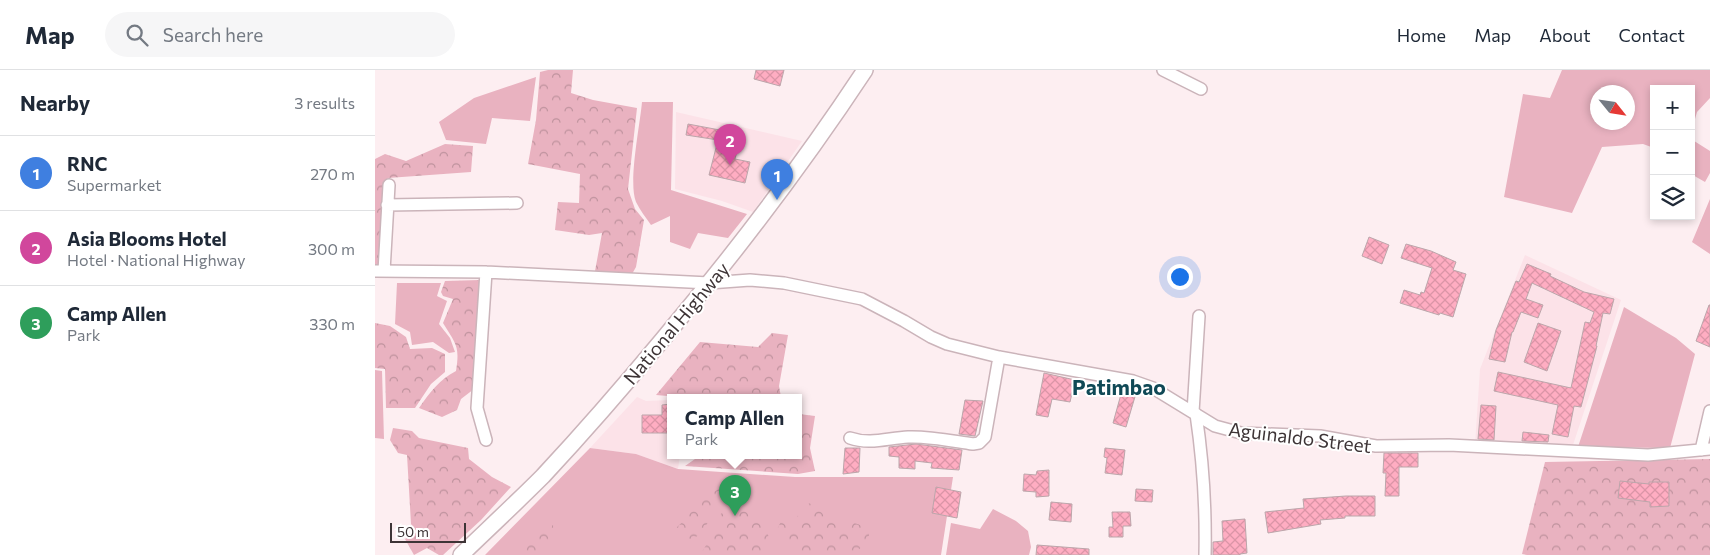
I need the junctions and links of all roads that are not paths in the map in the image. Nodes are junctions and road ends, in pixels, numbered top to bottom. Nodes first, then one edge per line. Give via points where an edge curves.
1 (865, 70) edge
2 (1163, 70) edge
3 (1201, 89) dead end
4 (389, 185) dead end
5 (517, 202) dead end
6 (387, 205) junction
7 (380, 228) edge
8 (379, 271) edge
9 (486, 272) junction
10 (709, 284) junction
11 (1199, 316) dead end
12 (999, 357) junction
13 (1710, 412) edge
14 (1194, 413) junction
15 (850, 438) dead end
16 (486, 440) dead end
17 (1706, 449) edge
18 (461, 555) edge
19 (1205, 555) edge

1 - 10 main road, National Highway via 808,154
2 - 3 street
4 - 6 street
5 - 6 street
6 - 7 street
7 - 8 street
8 - 9 street, Aguinaldo Street
9 - 10 street, Aguinaldo Street
9 - 16 street via 477,408
10 - 12 street, Aguinaldo Street via 749,280 785,283 862,299 947,344
10 - 18 main road, National Highway via 621,390 542,476
11 - 14 street
12 - 14 street, Aguinaldo Street via 1133,381 1153,388
12 - 15 street via 985,437 979,443 910,437 871,442
13 - 17 street
14 - 17 street, Aguinaldo Street via 1215,426 1241,433 1321,436 1376,446 1449,445 1648,456
14 - 19 street via 1202,454

